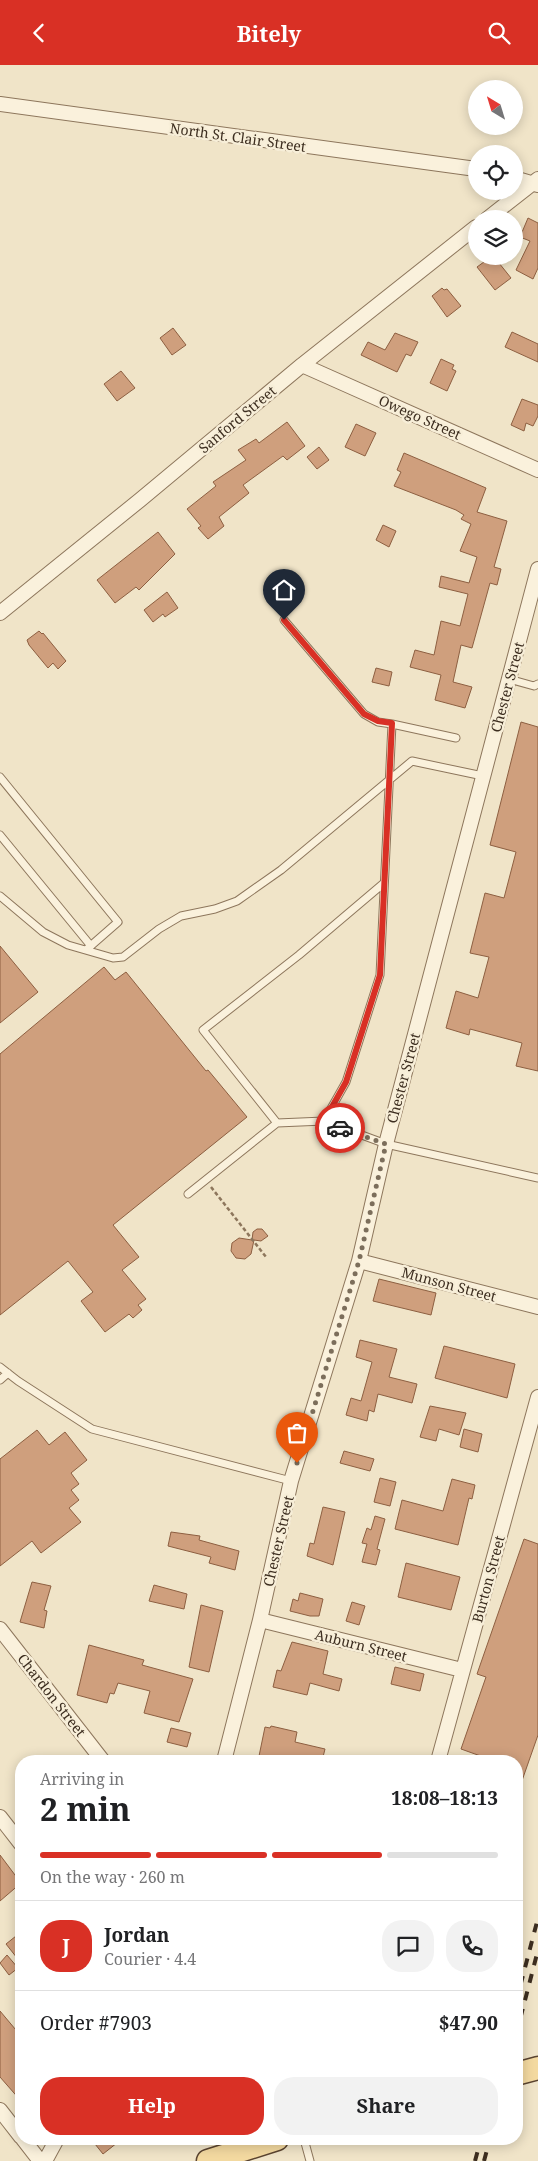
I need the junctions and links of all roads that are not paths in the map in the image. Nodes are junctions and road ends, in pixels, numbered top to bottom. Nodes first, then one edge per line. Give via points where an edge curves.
1 (0, 104) edge
2 (468, 168) edge
3 (523, 179) edge
4 (536, 182) edge
5 (499, 210) edge
6 (468, 233) edge
7 (302, 365) junction
8 (538, 470) edge
9 (538, 569) edge
10 (0, 613) edge
11 (284, 620) dead end
12 (509, 679) junction
13 (538, 685) edge
14 (392, 723) junction
15 (456, 738) dead end
16 (484, 776) junction
17 (0, 777) edge
18 (389, 781) junction
19 (0, 835) edge
20 (384, 883) junction
21 (0, 895) edge
22 (89, 948) junction
23 (324, 1121) junction
24 (277, 1123) junction
25 (386, 1144) junction
26 (538, 1178) edge
27 (188, 1194) dead end
28 (359, 1261) junction
29 (538, 1307) edge
30 (0, 1367) edge
31 (8, 1373) junction
32 (0, 1380) edge
33 (538, 1397) edge
34 (291, 1481) junction
35 (260, 1621) junction
36 (0, 1629) edge
37 (462, 1670) junction
38 (98, 1755) edge
39 (226, 1755) edge
40 (440, 1755) edge
41 (0, 1817) edge
42 (15, 1836) edge
43 (538, 2068) edge
44 (523, 2072) edge
45 (0, 2110) edge
46 (15, 2129) edge
47 (27, 2145) edge
48 (54, 2145) edge
49 (237, 2145) edge
50 (306, 2145) edge
51 (40, 2161) edge
52 (45, 2161) edge
53 (208, 2161) edge
54 (310, 2161) edge

1 - 2 street, North St. Clair Street
3 - 4 street
4 - 5 street
6 - 7 street, Sanford Street
7 - 8 street, Owego Street
7 - 10 street, Sanford Street
9 - 12 street, Chester Street
11 - 14 lane via 364,714
12 - 13 lane
12 - 16 street, Chester Street
14 - 15 lane
14 - 18 lane
16 - 18 lane via 412,761
16 - 25 street, Chester Street
17 - 22 lane via 118,923
18 - 20 lane
18 - 22 lane via 281,870 237,901 181,916 123,957 113,958
19 - 22 lane
20 - 23 lane via 380,975 346,1082
20 - 24 lane via 203,1030
21 - 22 lane via 43,932 68,945
23 - 24 lane
23 - 25 lane
24 - 27 lane
25 - 26 lane
25 - 28 street, Chester Street
28 - 29 street, Munson Street
28 - 34 street, Chester Street
30 - 31 lane
31 - 32 lane
31 - 34 lane via 92,1429
33 - 37 street, Burton Street
34 - 35 street, Chester Street
35 - 37 street, Auburn Street
35 - 39 street, Chester Street
36 - 38 street, Chardon Street
37 - 40 street, Burton Street
41 - 42 street
43 - 44 main road
45 - 46 street
47 - 51 street
48 - 52 street
49 - 53 main road
50 - 54 lane

